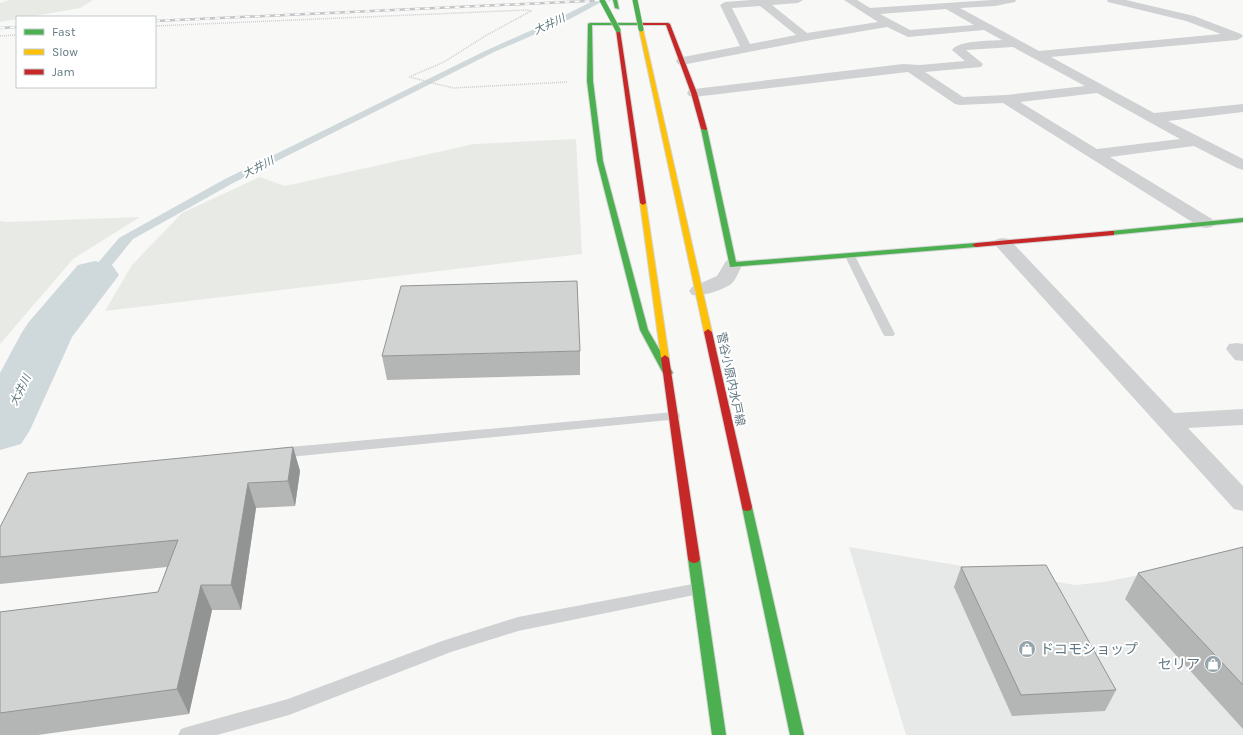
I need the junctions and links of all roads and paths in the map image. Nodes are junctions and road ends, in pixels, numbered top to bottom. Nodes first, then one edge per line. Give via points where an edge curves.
1 (602, 0) edge
2 (615, 0) edge
3 (635, 0) edge
4 (645, 0) edge
5 (798, 0) edge
6 (849, 0) edge
7 (1011, 0) edge
8 (1112, 0) edge
9 (763, 3) junction
10 (948, 6) junction
11 (869, 11) junction
12 (890, 23) junction
13 (156, 26) edge
14 (985, 26) junction
15 (641, 29) junction
16 (618, 30) junction
17 (16, 35) edge
18 (0, 36) edge
19 (804, 37) junction
20 (1240, 37) edge
21 (1014, 43) junction
22 (747, 49) junction
23 (1037, 55) junction
24 (682, 61) junction
25 (910, 68) junction
26 (590, 81) junction
27 (1098, 89) junction
28 (694, 93) junction
29 (1006, 99) junction
30 (1243, 108) edge
31 (1152, 118) junction
32 (1196, 141) junction
33 (1095, 154) junction
34 (1240, 161) edge
35 (1243, 220) edge
36 (1206, 223) junction
37 (1003, 243) junction
38 (850, 256) junction
39 (733, 265) junction
40 (699, 291) junction
41 (889, 334) dead end
42 (668, 373) junction
43 (674, 416) junction
44 (1243, 417) edge
45 (1168, 421) junction
46 (263, 454) edge
47 (1243, 502) edge
48 (698, 590) junction
49 (187, 735) edge
50 (719, 735) edge
51 (797, 735) edge

1 - 16 main road, bridge
2 - 16 main road
3 - 15 main road, 菅谷小原内水戸線, bridge
4 - 15 main road, 菅谷小原内水戸線
5 - 9 street
6 - 11 street
7 - 10 street
8 - 20 street via 1190,18
9 - 19 street
9 - 22 street via 725,5
10 - 11 street
10 - 14 street
11 - 12 street
12 - 14 street via 908,34
12 - 19 street
13 - 26 path via 527,10 530,11 444,62 409,77 453,88
14 - 21 street
15 - 40 main road, 菅谷小原内水戸線
16 - 42 main road
17 - 18 path
19 - 22 street
20 - 23 street
21 - 23 street
21 - 25 street via 963,47 958,50 977,64
22 - 24 street
23 - 27 street
24 - 26 main road via 668,24 590,24
24 - 28 main road
25 - 28 street
25 - 29 street via 960,101
26 - 42 main road via 600,161 644,330
27 - 29 street
27 - 31 street
28 - 39 main road via 706,136
29 - 33 street
30 - 31 street
31 - 32 street
32 - 33 street
32 - 34 street
33 - 36 street
35 - 36 main road
36 - 37 main road
37 - 38 main road
37 - 45 street
38 - 39 main road
38 - 41 lane
39 - 40 street via 724,280
40 - 51 main road, 菅谷小原内水戸線
42 - 43 main road
43 - 46 lane
43 - 48 main road
44 - 45 street
45 - 47 street
48 - 49 lane via 518,624 448,646 289,707
48 - 50 main road

